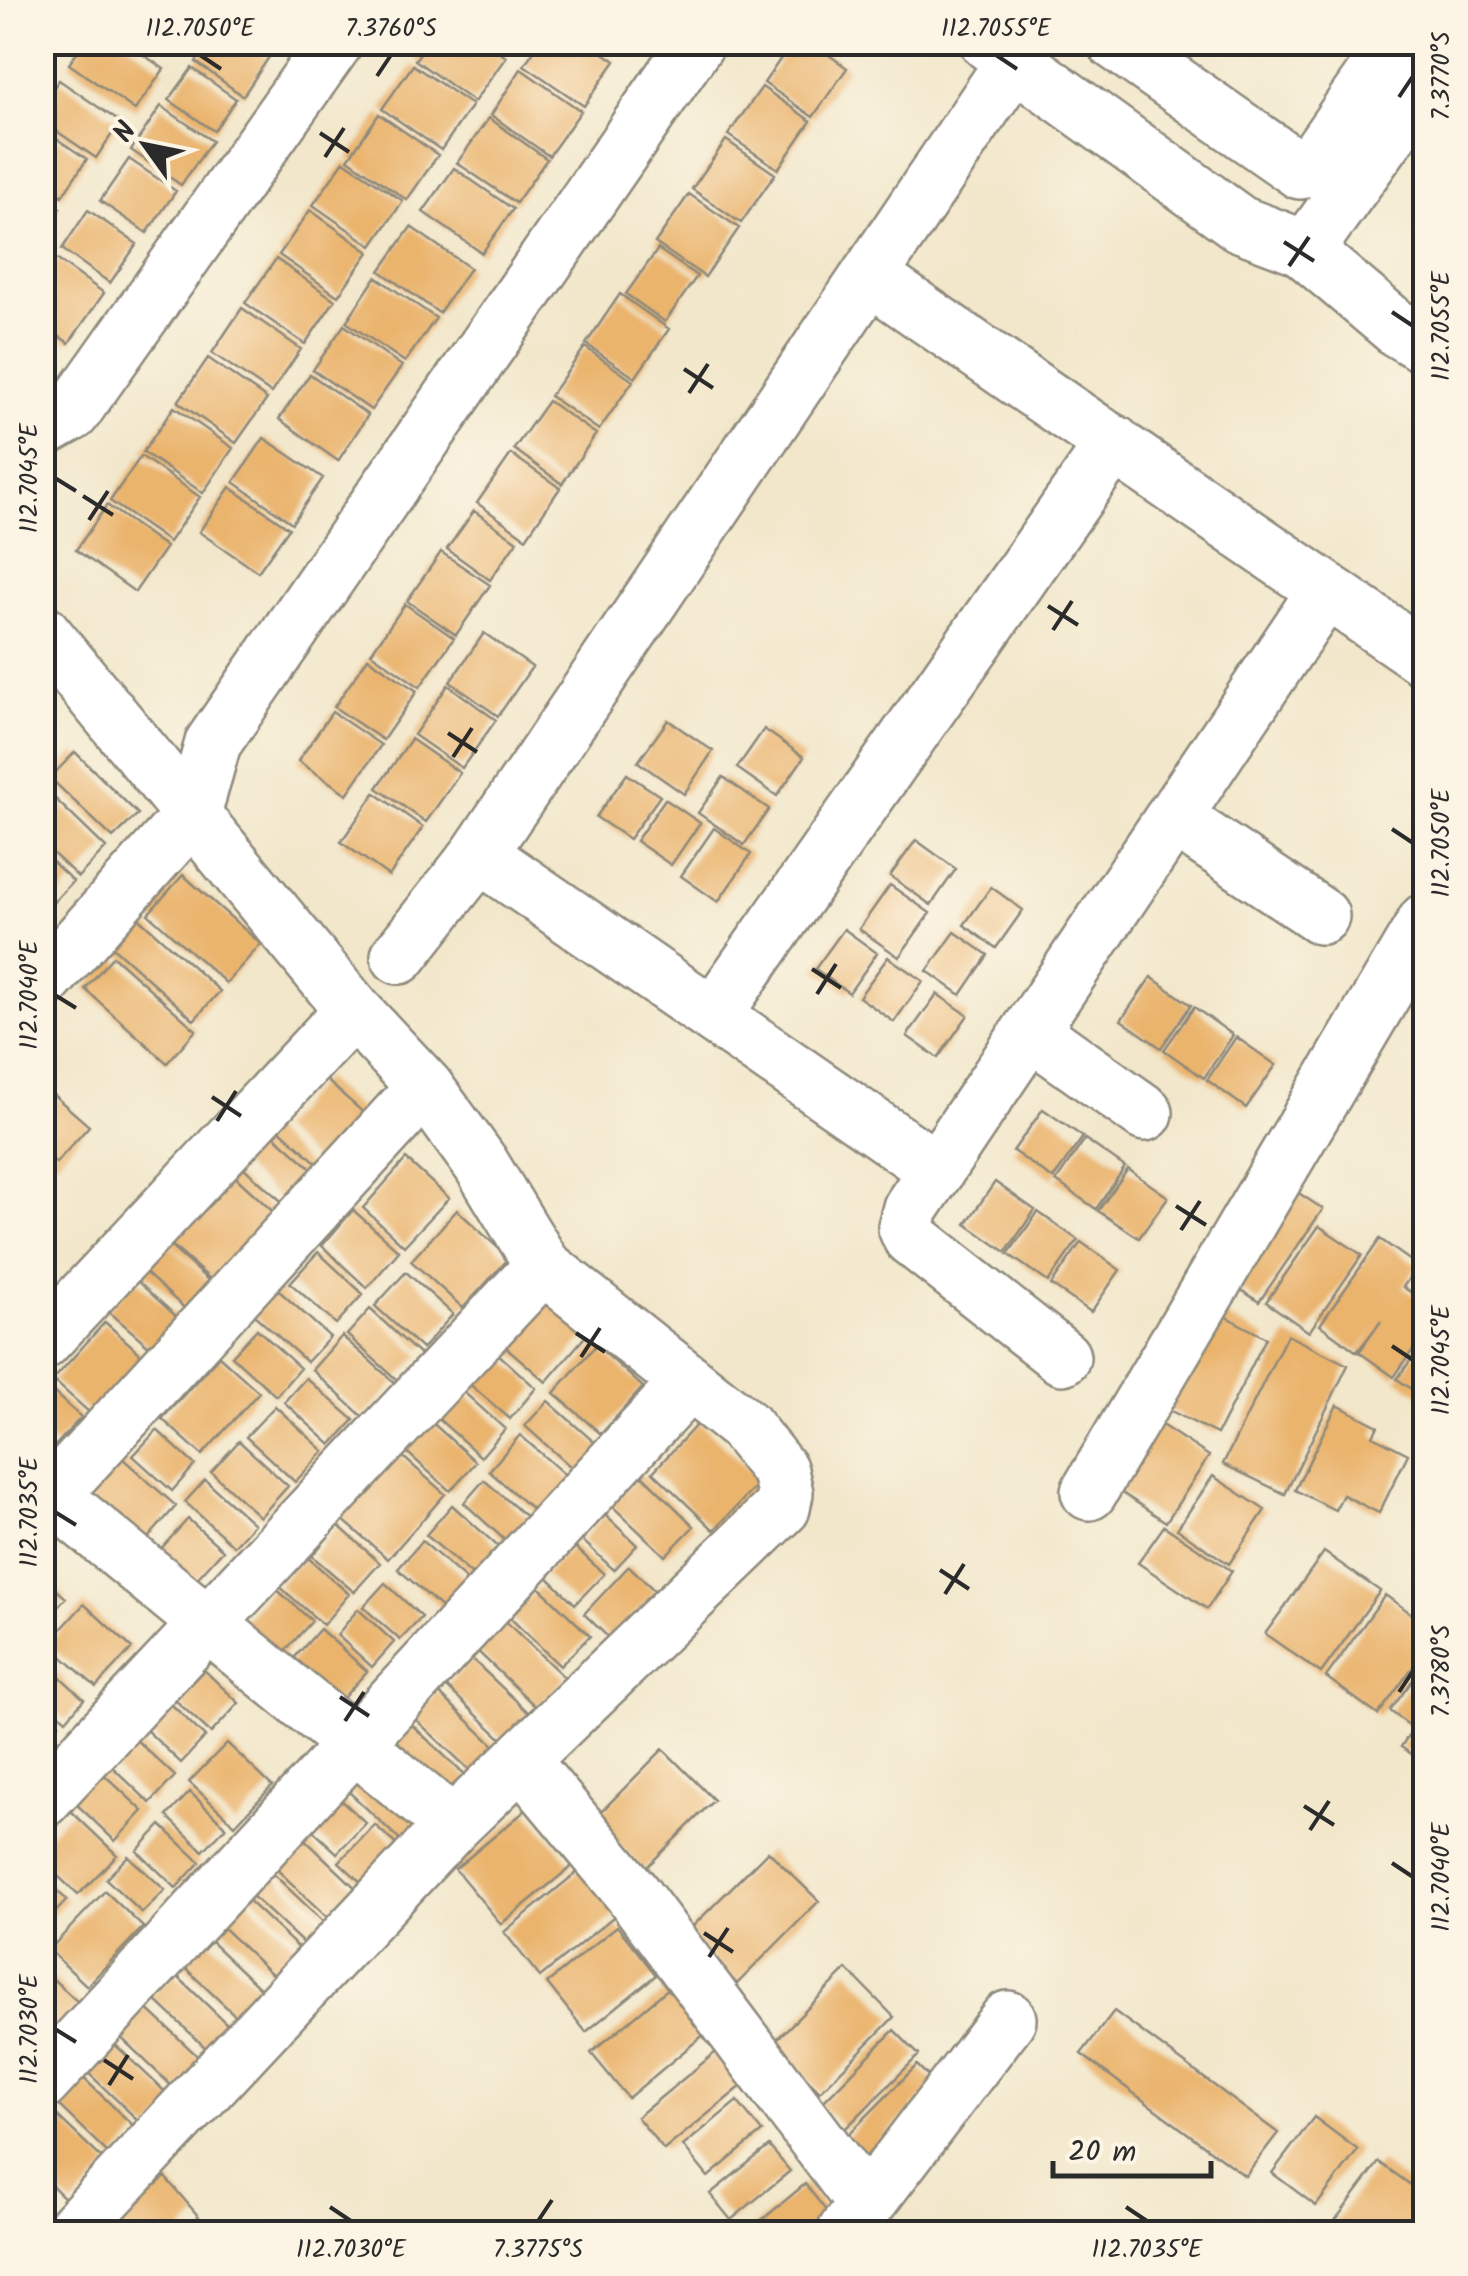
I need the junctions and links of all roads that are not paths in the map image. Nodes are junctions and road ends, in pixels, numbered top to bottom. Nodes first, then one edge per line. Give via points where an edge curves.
1 (336, 42) edge
2 (697, 42) edge
3 (1115, 42) edge
4 (1398, 42) edge
5 (1009, 49) edge
6 (1426, 82) edge
7 (1301, 247) junction
8 (869, 276) junction
9 (1426, 346) edge
10 (42, 430) edge
11 (1114, 443) junction
12 (1326, 590) junction
13 (42, 632) edge
14 (1426, 659) edge
15 (193, 814) junction
16 (1173, 817) junction
17 (479, 854) junction
18 (1322, 916) dead end
19 (1421, 939) edge
20 (400, 956) dead end
21 (42, 982) edge
22 (353, 1010) junction
23 (714, 1014) junction
24 (1030, 1030) junction
25 (425, 1087) junction
26 (1145, 1114) dead end
27 (936, 1170) junction
28 (543, 1266) junction
29 (42, 1342) edge
30 (1062, 1357) dead end
31 (689, 1382) junction
32 (1089, 1492) dead end
33 (47, 1500) edge
34 (206, 1625) junction
35 (354, 1743) junction
36 (522, 1760) junction
37 (42, 1800) edge
38 (453, 1825) junction
39 (1008, 2019) dead end
40 (42, 2082) edge
41 (855, 2219) edge
42 (42, 2220) edge
43 (57, 2234) edge
44 (70, 2234) edge

1 - 10 street via 72,414
2 - 15 street via 213,742
3 - 4 street via 1300,170 1313,164
5 - 7 street via 1240,224
5 - 8 street
6 - 7 street via 1315,237
7 - 9 street
8 - 11 street
8 - 17 street
11 - 12 street
11 - 23 street
12 - 14 street
12 - 16 street
13 - 15 street
15 - 21 street
15 - 22 street
16 - 18 street
16 - 24 street
17 - 20 street
17 - 23 street
19 - 32 street
22 - 25 street
22 - 29 street
23 - 27 street
24 - 26 street
24 - 27 street
25 - 28 street
25 - 33 street
27 - 30 street via 911,1208 911,1238
28 - 31 street
28 - 34 street
31 - 35 street
31 - 36 street via 744,1426 780,1471 782,1508
33 - 34 street
34 - 35 street
34 - 37 street
35 - 38 street
35 - 40 street
36 - 38 street
36 - 41 street via 630,1892
38 - 44 street
39 - 41 street
42 - 43 street

